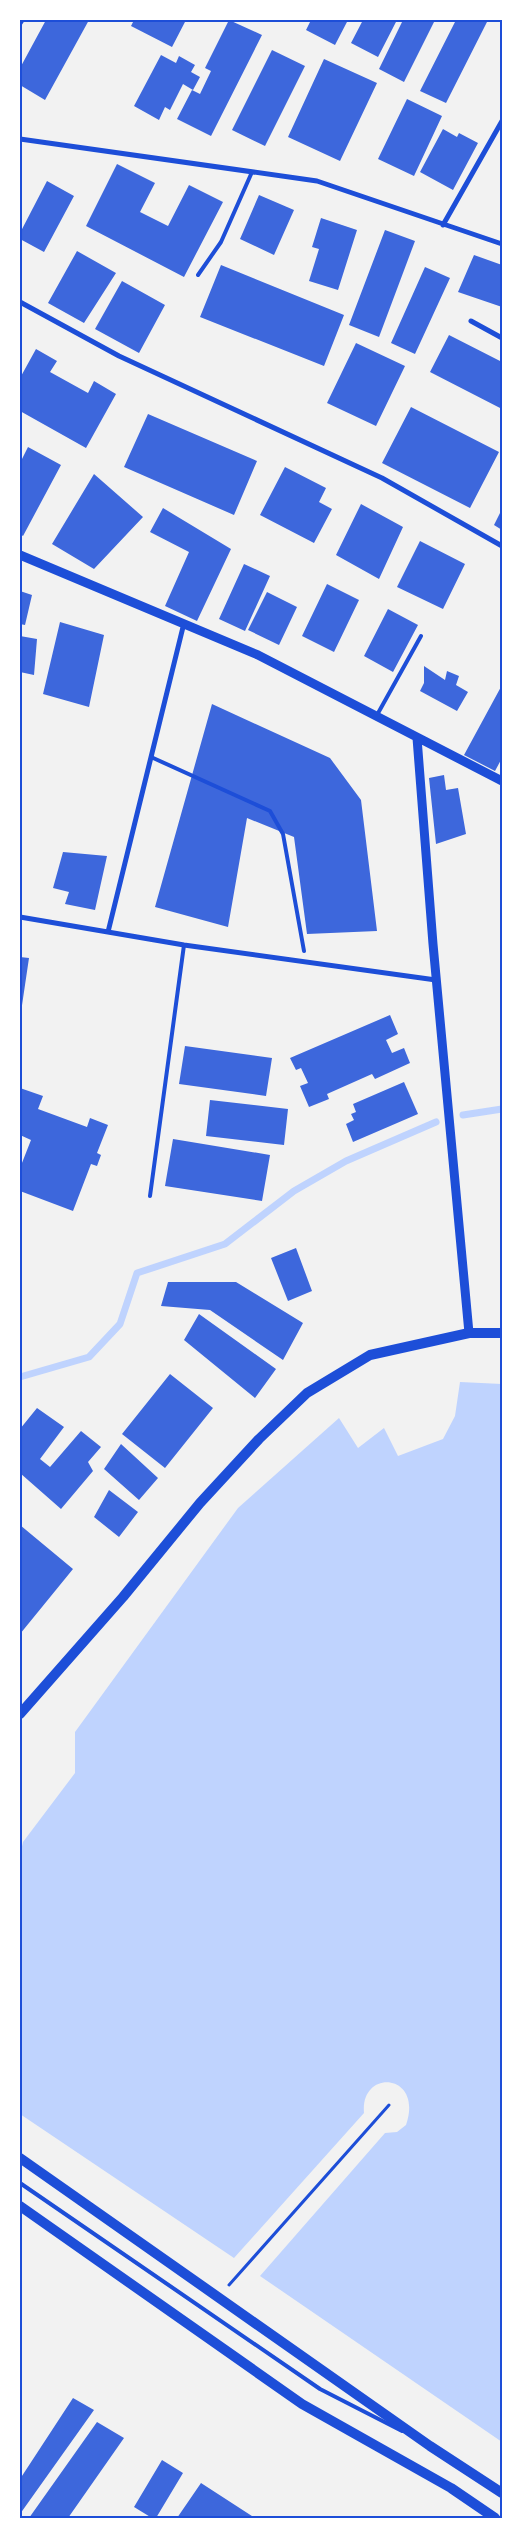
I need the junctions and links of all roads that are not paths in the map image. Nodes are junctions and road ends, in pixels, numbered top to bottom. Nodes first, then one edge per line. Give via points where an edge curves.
1 (22, 20) edge
2 (20, 23) edge
3 (502, 121) edge
4 (20, 139) edge
5 (252, 172) junction
6 (443, 226) junction
7 (502, 244) edge
8 (198, 275) dead end
9 (20, 302) edge
10 (471, 320) dead end
11 (502, 338) edge
12 (502, 546) edge
13 (20, 555) edge
14 (184, 622) junction
15 (421, 636) dead end
16 (376, 717) junction
17 (417, 738) junction
18 (151, 757) junction
19 (502, 781) edge
20 (20, 917) edge
21 (108, 932) junction
22 (184, 945) junction
23 (304, 951) dead end
24 (436, 980) junction
25 (150, 1196) dead end
26 (469, 1333) junction
27 (502, 1333) edge
28 (20, 1714) edge
29 (20, 2158) edge
30 (20, 2183) edge
31 (20, 2206) edge
32 (430, 2446) junction
33 (502, 2493) edge
34 (495, 2518) edge

1 - 2 street
3 - 6 street
4 - 5 street
5 - 6 street via 317,181
5 - 8 lane via 221,242
6 - 7 street
9 - 12 street via 119,356 382,478
10 - 11 street
13 - 14 street
14 - 16 street via 258,655
14 - 18 street
15 - 16 lane
16 - 17 street
17 - 19 street
17 - 24 street
18 - 21 street
18 - 23 lane via 270,811 283,834
20 - 21 street
21 - 22 street
22 - 24 street
22 - 25 lane
24 - 26 street
26 - 27 main road
26 - 28 main road via 370,1355 307,1393 200,1503
29 - 32 main road
30 - 32 lane via 320,2389
31 - 34 main road via 302,2404 451,2488
32 - 33 main road

